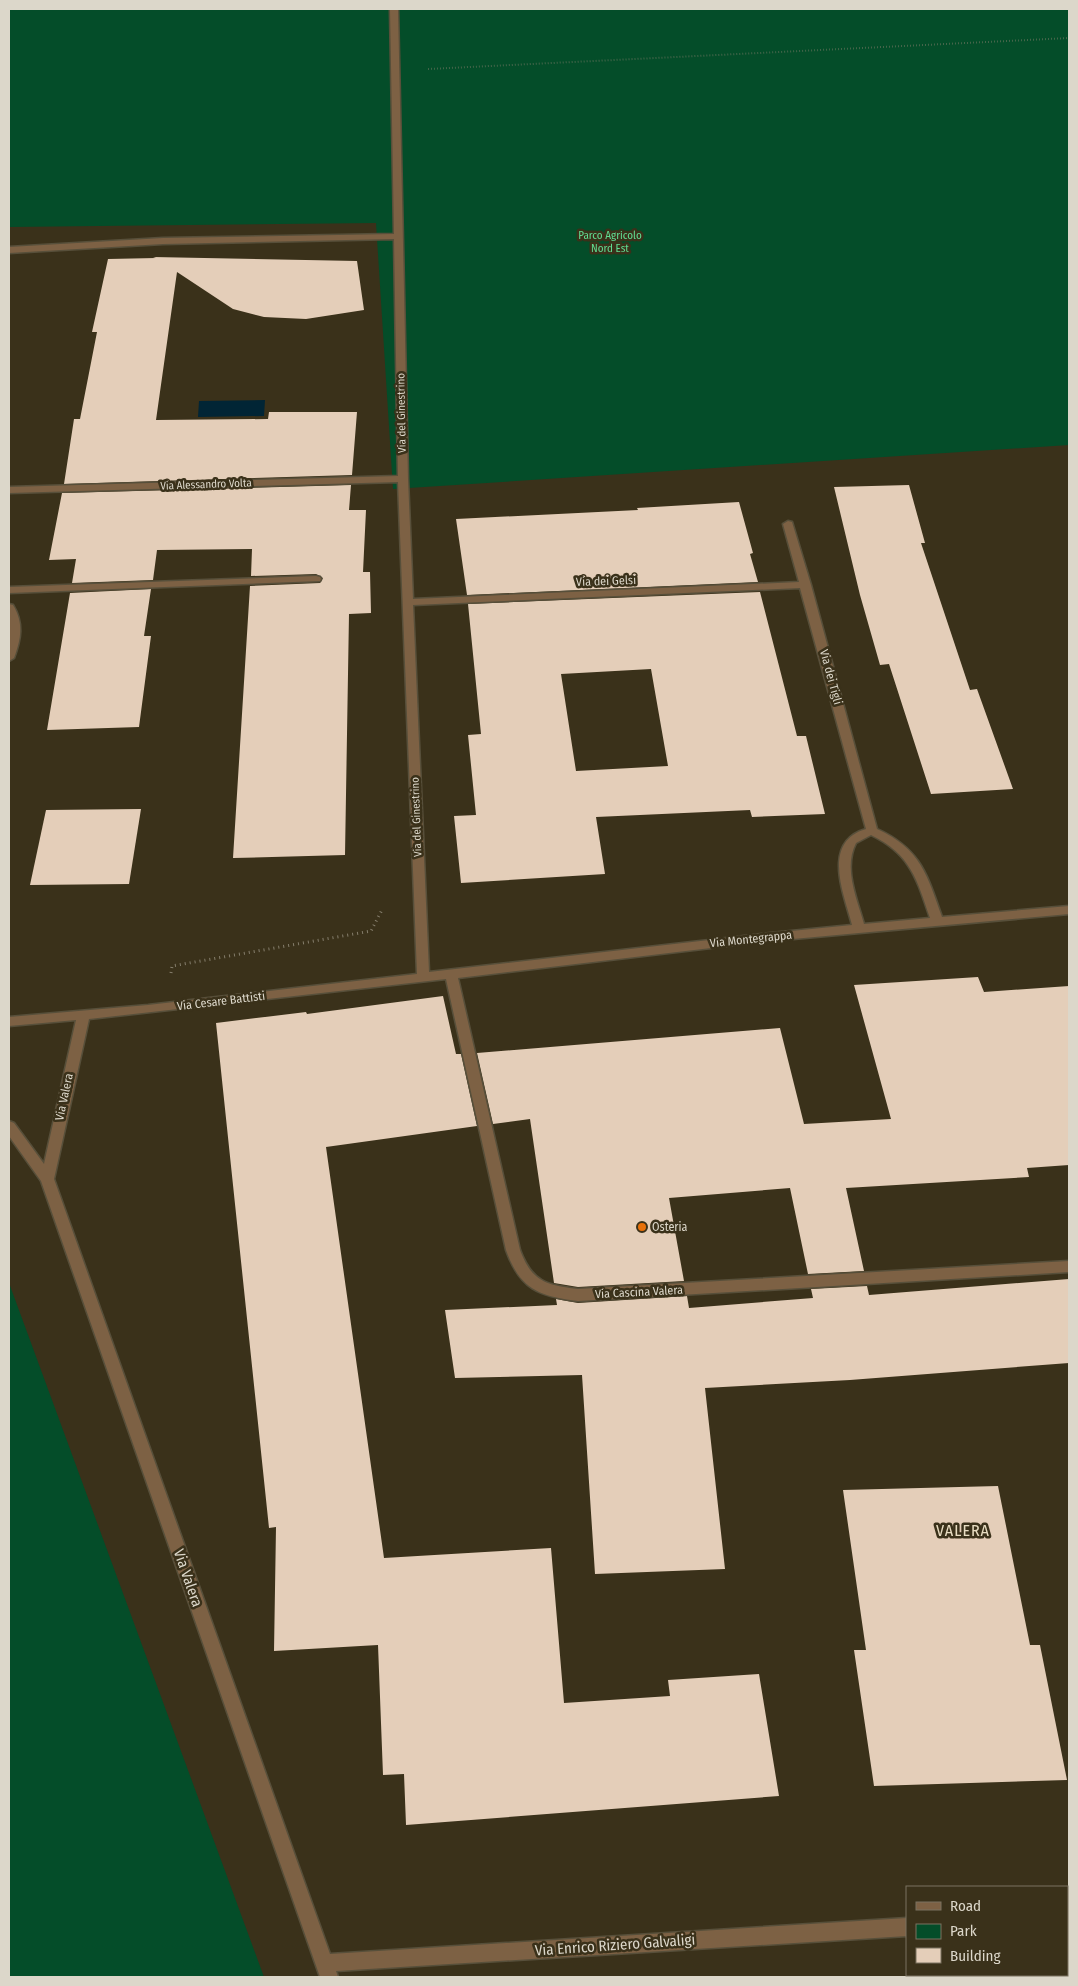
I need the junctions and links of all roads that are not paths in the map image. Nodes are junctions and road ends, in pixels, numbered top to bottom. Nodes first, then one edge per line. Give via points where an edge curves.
1 (394, 9) edge
2 (397, 236) junction
3 (9, 251) edge
4 (403, 479) junction
5 (9, 490) edge
6 (788, 524) dead end
7 (316, 579) dead end
8 (806, 585) junction
9 (9, 590) edge
10 (407, 602) junction
11 (9, 607) edge
12 (9, 658) edge
13 (872, 831) junction
14 (1069, 910) edge
15 (937, 922) junction
16 (860, 929) junction
17 (451, 975) junction
18 (428, 977) junction
19 (83, 1016) junction
20 (9, 1021) edge
21 (9, 1126) edge
22 (47, 1179) junction
23 (1069, 1267) edge
24 (906, 1927) edge
25 (327, 1970) edge

1 - 2 street, Via del Ginestrino
2 - 3 street via 163,241
2 - 4 street, Via del Ginestrino
4 - 5 street, Via Alessandro Volta
4 - 10 street, Via del Ginestrino
6 - 8 street, Via dei Tigli
7 - 9 street
8 - 10 street, Via dei Gelsi
8 - 13 street, Via dei Tigli
10 - 18 street, Via del Ginestrino
11 - 12 street via 16,636
13 - 15 street via 891,840 912,858
13 - 16 street via 851,842 844,860
14 - 15 street, Via Montegrappa
15 - 16 street, Via Montegrappa
16 - 17 street, Via Montegrappa via 704,944
17 - 18 street, Via Montegrappa
17 - 23 street, Via Cascina Valera via 514,1250 524,1276 536,1286 555,1293 578,1295
18 - 19 street, Via Cesare Battisti
19 - 20 street, Via Cesare Battisti
19 - 22 street, Via Valera
21 - 22 street, Via Valera
22 - 25 street, Via Valera
24 - 25 street, Via Enrico Riziero Galvaligi

